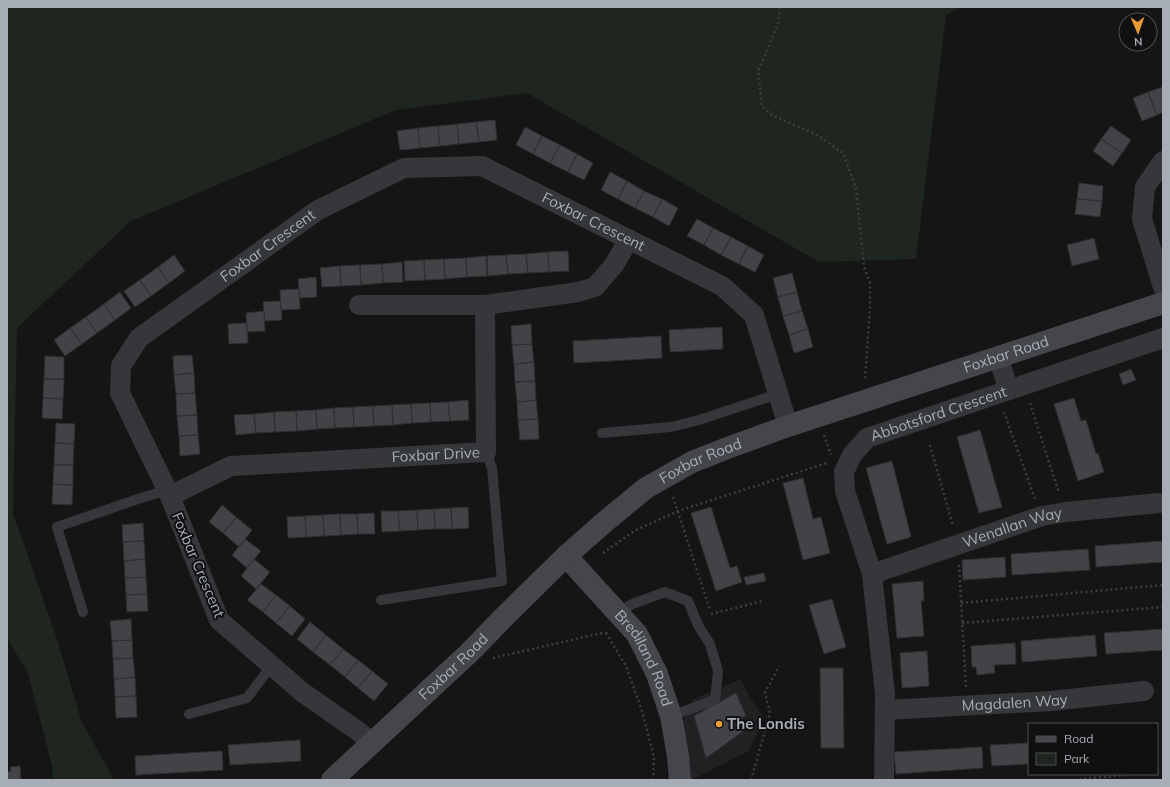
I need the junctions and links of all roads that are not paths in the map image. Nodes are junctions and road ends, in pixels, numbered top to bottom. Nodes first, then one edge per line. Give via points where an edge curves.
1 (1163, 161) edge
2 (629, 239) junction
3 (1163, 287) edge
4 (1163, 303) edge
5 (359, 305) dead end
6 (485, 305) junction
7 (1163, 338) edge
8 (998, 357) junction
9 (1010, 389) junction
10 (778, 394) junction
11 (788, 426) junction
12 (602, 433) dead end
13 (486, 452) junction
14 (168, 493) junction
15 (1159, 503) dead end
16 (573, 563) junction
17 (872, 574) junction
18 (381, 600) dead end
19 (83, 612) dead end
20 (620, 614) junction
21 (272, 665) junction
22 (1144, 691) dead end
23 (885, 710) junction
24 (189, 714) dead end
25 (672, 716) junction
26 (372, 743) junction
27 (332, 780) edge
28 (680, 780) edge
29 (884, 780) edge

1 - 3 street via 1145,187 1142,219
2 - 6 street via 614,265 595,286 578,292
2 - 10 street, Foxbar Crescent via 722,286 754,315
2 - 14 street, Foxbar Crescent via 482,166 404,168 318,210 139,338 120,366 120,393
4 - 8 street, Foxbar Road
5 - 6 street
6 - 13 street, Foxbar Drive
7 - 9 street, Abbotsford Crescent
8 - 9 street
8 - 11 street, Foxbar Road
9 - 17 street, Abbotsford Crescent via 867,438 852,455 844,472 845,491
10 - 11 street, Foxbar Crescent
10 - 12 lane via 699,420 671,426
11 - 16 street, Foxbar Road via 692,462 646,488 607,520
13 - 14 street, Foxbar Drive via 231,466
13 - 18 lane via 492,468 502,581
14 - 19 lane via 138,499 57,527
14 - 21 street, Foxbar Crescent via 218,620
15 - 17 street, Wenallan Way via 1042,516
16 - 20 street, Brediland Road
16 - 26 street, Foxbar Road via 505,616
17 - 23 street, Abbotsford Crescent
20 - 25 street, Brediland Road via 637,634 657,674
20 - 25 lane via 630,605 665,592 688,601 698,627 710,644 718,671 715,700
21 - 24 lane via 246,698
21 - 26 street, Foxbar Crescent via 302,692
22 - 23 street, Magdalen Way via 1051,701
23 - 29 street, Abbotsford Crescent
25 - 28 street, Brediland Road
26 - 27 street, Foxbar Road

